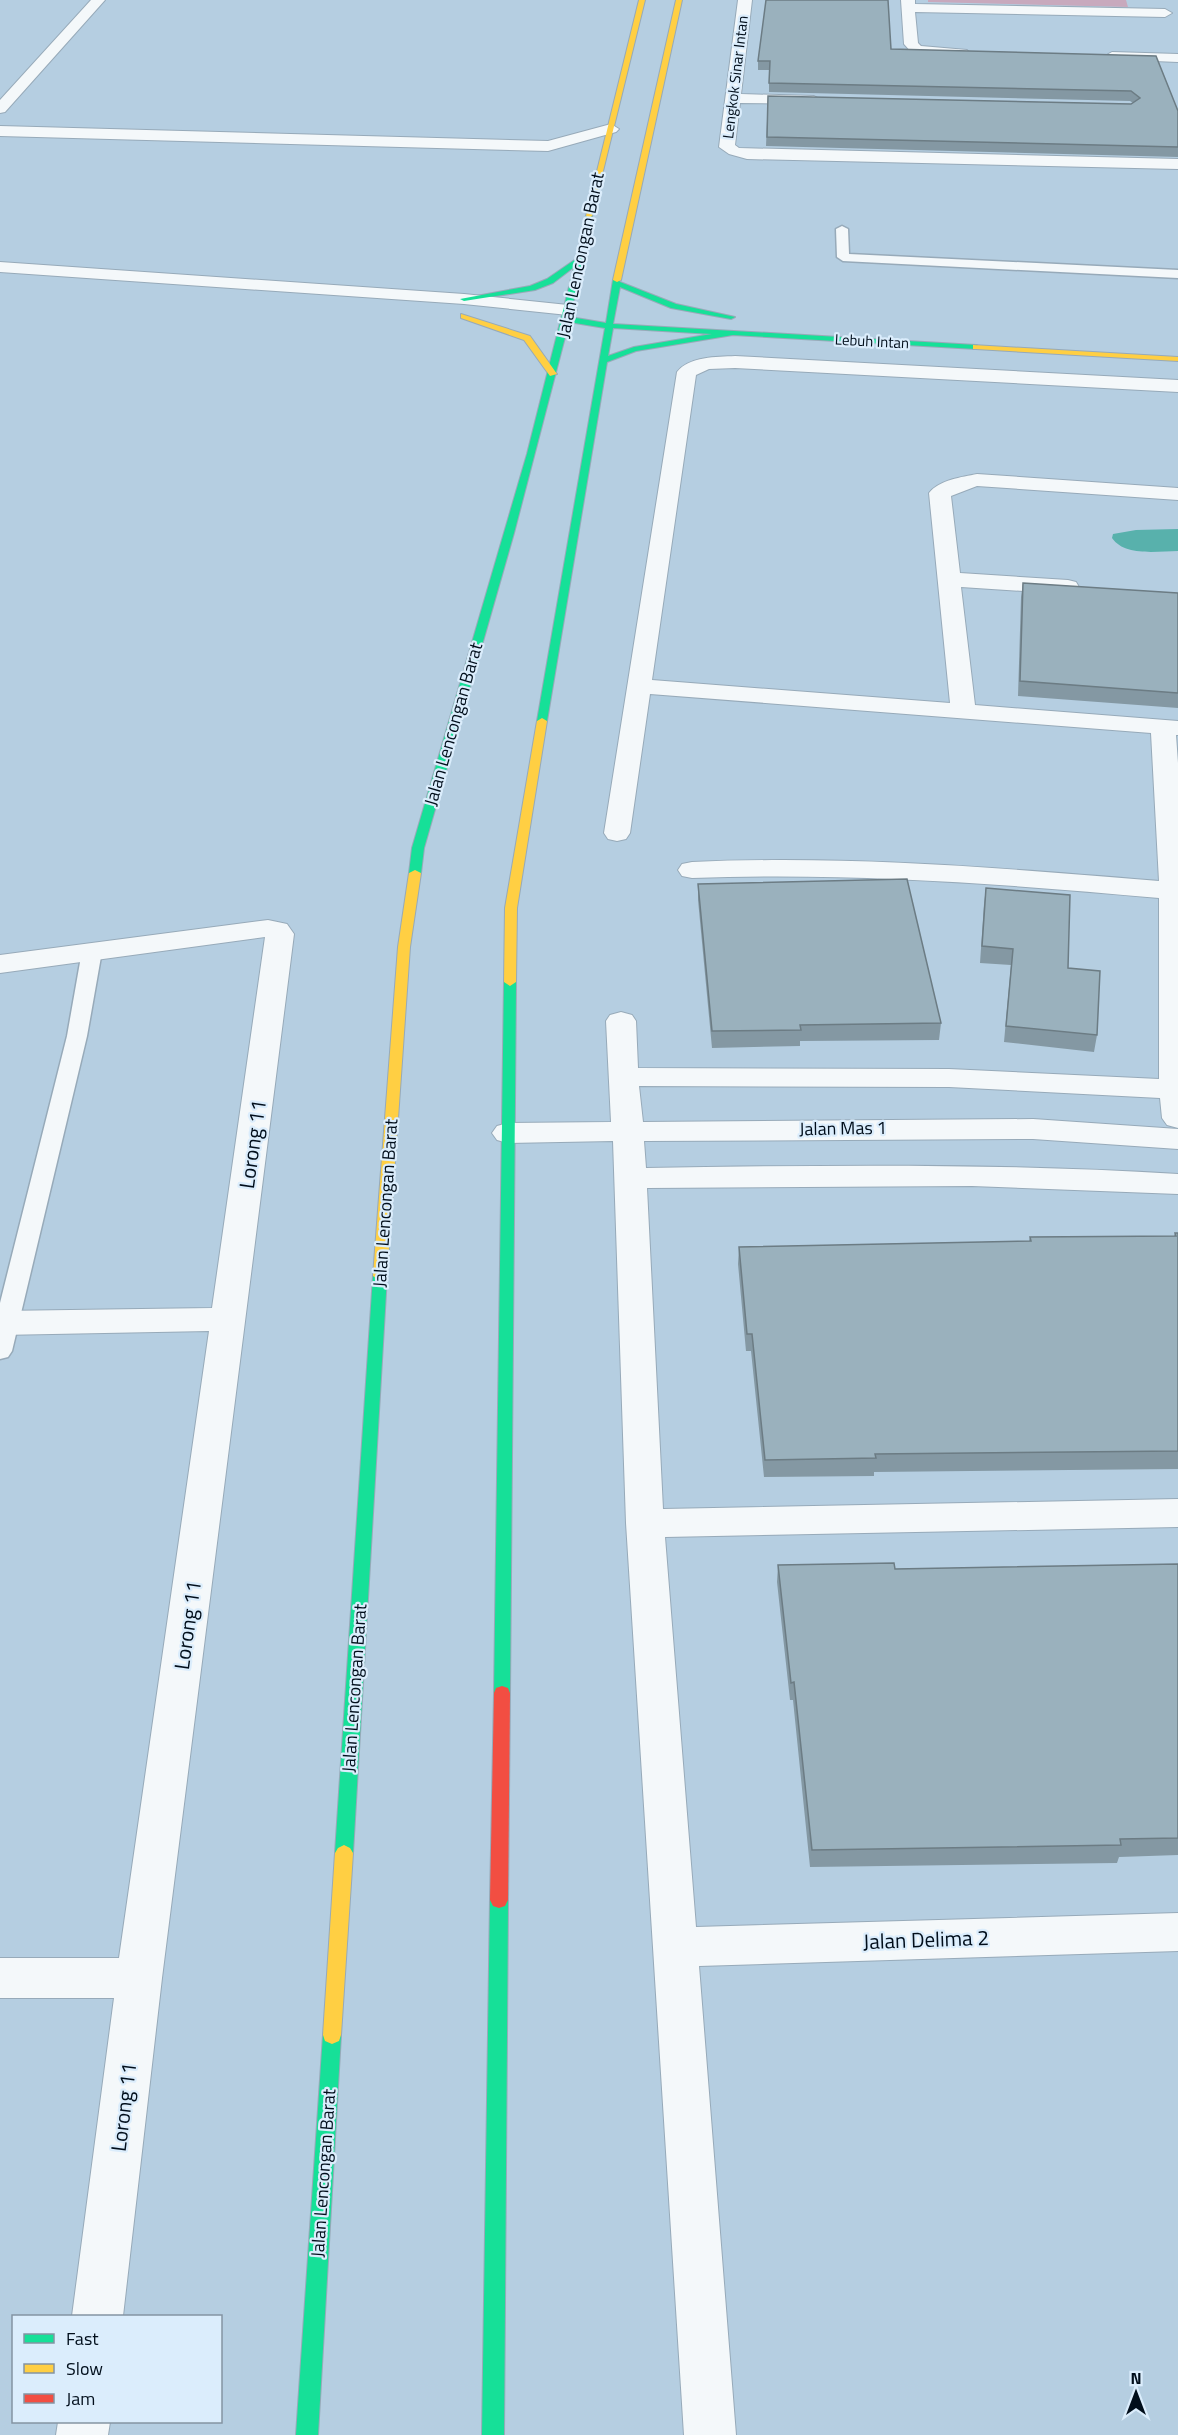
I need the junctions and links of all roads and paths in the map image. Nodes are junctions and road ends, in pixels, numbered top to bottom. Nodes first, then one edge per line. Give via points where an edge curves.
1 (98, 0) edge
2 (642, 0) edge
3 (680, 0) edge
4 (745, 0) edge
5 (1158, 0) edge
6 (908, 4) edge
7 (1165, 13) junction
8 (1174, 27) dead end
9 (975, 53) edge
10 (1101, 56) edge
11 (1178, 58) edge
12 (732, 98) junction
13 (826, 100) edge
14 (0, 109) edge
15 (611, 129) junction
16 (0, 131) edge
17 (548, 146) junction
18 (1178, 164) edge
19 (599, 167) junction
20 (842, 229) dead end
21 (578, 261) junction
22 (0, 267) edge
23 (1178, 274) edge
24 (617, 283) junction
25 (0, 285) edge
26 (464, 308) junction
27 (567, 314) junction
28 (654, 314) dead end
29 (614, 317) junction
30 (733, 333) junction
31 (1178, 359) edge
32 (602, 361) junction
33 (553, 374) junction
34 (1178, 386) edge
35 (1178, 494) edge
36 (950, 579) junction
37 (1087, 588) edge
38 (639, 686) junction
39 (963, 711) junction
40 (1170, 727) edge
41 (617, 833) dead end
42 (692, 870) dead end
43 (1173, 891) junction
44 (92, 951) junction
45 (0, 964) edge
46 (621, 1021) dead end
47 (623, 1077) junction
48 (1176, 1103) edge
49 (628, 1131) junction
50 (508, 1133) junction
51 (1178, 1139) edge
52 (630, 1178) junction
53 (1178, 1184) edge
54 (228, 1319) junction
55 (2, 1332) edge
56 (1178, 1513) edge
57 (645, 1524) junction
58 (1178, 1932) edge
59 (675, 1947) junction
60 (0, 1978) edge
61 (140, 1978) junction
62 (97, 2315) edge
63 (307, 2435) edge
64 (492, 2435) edge
65 (710, 2435) edge

1 - 14 street
2 - 15 main road, Jalan Lencongan Barat
3 - 24 main road
4 - 12 street, Lengkok Sinar Intan
5 - 7 street
6 - 7 street
6 - 9 street via 911,44 917,50
7 - 8 street
10 - 11 street
12 - 13 street
12 - 18 street, Lengkok Sinar Intan via 727,147 747,154
15 - 17 street
15 - 19 main road, Jalan Lencongan Barat
16 - 17 street
17 - 19 street
19 - 21 main road, Jalan Lencongan Barat
20 - 23 lane via 843,257
21 - 26 main road via 550,281
21 - 27 main road, Jalan Lencongan Barat
22 - 26 street
24 - 28 main road via 668,304 737,318
24 - 29 main road
25 - 26 street
26 - 27 street
26 - 33 main road via 527,338
27 - 29 main road, Lebuh Intan
27 - 33 main road, Jalan Lencongan Barat
29 - 30 main road, Lebuh Intan
29 - 32 main road
30 - 31 main road, Lebuh Intan
30 - 32 main road via 634,349
32 - 50 main road via 511,908
33 - 63 main road, Jalan Lencongan Barat via 418,848 404,947
34 - 38 street via 735,362 705,364 687,372
35 - 36 street via 977,480 959,484 940,493
36 - 37 street
36 - 39 street
38 - 39 street
38 - 41 street
39 - 40 street
40 - 43 street
42 - 43 street via 874,869
43 - 48 street
44 - 45 street
44 - 54 street, Lorong 11 via 268,928 280,934
44 - 55 lane via 77,1036
46 - 47 street
47 - 48 street via 949,1078
47 - 49 street
49 - 50 street, Jalan Mas 1
49 - 51 street, Jalan Mas 1 via 1034,1129
49 - 52 street
50 - 64 main road
52 - 53 street via 923,1174 1078,1177
52 - 57 street
54 - 55 street
54 - 61 street, Lorong 11
56 - 57 street
57 - 59 street
58 - 59 street, Jalan Delima 2
59 - 65 street
60 - 61 street
61 - 62 street, Lorong 11

